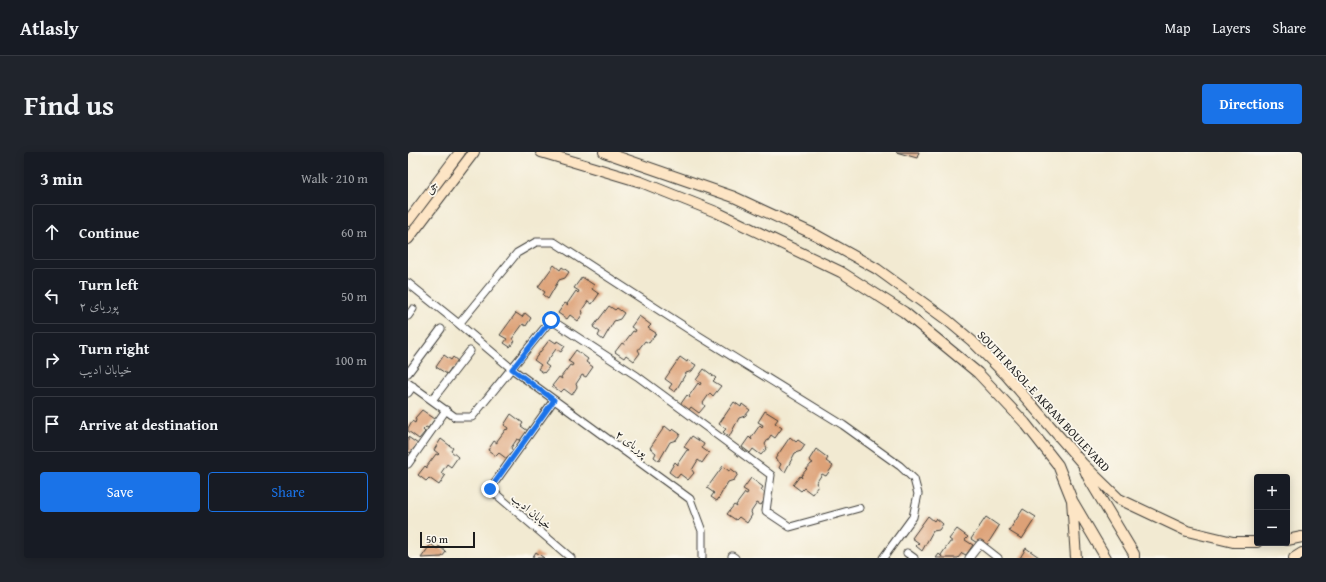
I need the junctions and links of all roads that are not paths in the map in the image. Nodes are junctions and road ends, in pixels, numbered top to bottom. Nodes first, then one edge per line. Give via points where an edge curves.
1 (460, 152) edge
2 (541, 152) edge
3 (604, 152) edge
4 (472, 153) edge
5 (408, 221) edge
6 (408, 239) edge
7 (408, 283) edge
8 (459, 324) junction
9 (441, 329) dead end
10 (470, 351) dead end
11 (512, 369) junction
12 (408, 374) edge
13 (410, 385) edge
14 (408, 393) edge
15 (432, 400) junction
16 (554, 400) junction
17 (446, 410) junction
18 (1082, 463) junction
19 (408, 464) edge
20 (1072, 500) junction
21 (859, 508) dead end
22 (1302, 537) edge
23 (1290, 539) edge
24 (1254, 542) edge
25 (907, 552) dead end
26 (1302, 553) edge
27 (571, 558) edge
28 (702, 558) edge
29 (883, 558) edge
30 (914, 558) edge
31 (969, 558) edge
32 (998, 558) edge
33 (1076, 558) edge
34 (1106, 558) edge
35 (1134, 558) edge
36 (1294, 558) edge

1 - 5 main road, جی
2 - 20 main road via 635,180 716,212 841,272 904,312 978,373 1026,423 1058,466
3 - 18 main road, SOUTH RASOL-E AKRAM BOULEVARD via 734,197 816,235 877,269 972,341 1006,375
4 - 6 main road, جی
7 - 8 street, پوریای ۲
8 - 11 street, پوریای ۲
8 - 29 street via 517,252 536,242 554,242 842,424 914,479 918,494 913,517
9 - 12 street
10 - 15 street
11 - 16 street, پوریای ۲
11 - 17 street via 472,417 455,418
11 - 21 street via 551,320 637,376 772,475 766,511 790,527
13 - 14 street
13 - 15 street
15 - 17 street
16 - 27 street, خیابان ادیب via 490,489
16 - 28 street, پوریای ۲ via 690,499 702,531
17 - 19 street
18 - 24 main road, SOUTH RASOL-E AKRAM BOULEVARD via 1119,499 1154,516 1195,532 1233,542
18 - 35 main road
20 - 33 main road
20 - 34 main road
22 - 23 main road
25 - 30 street
26 - 36 main road
31 - 32 street via 980,544

